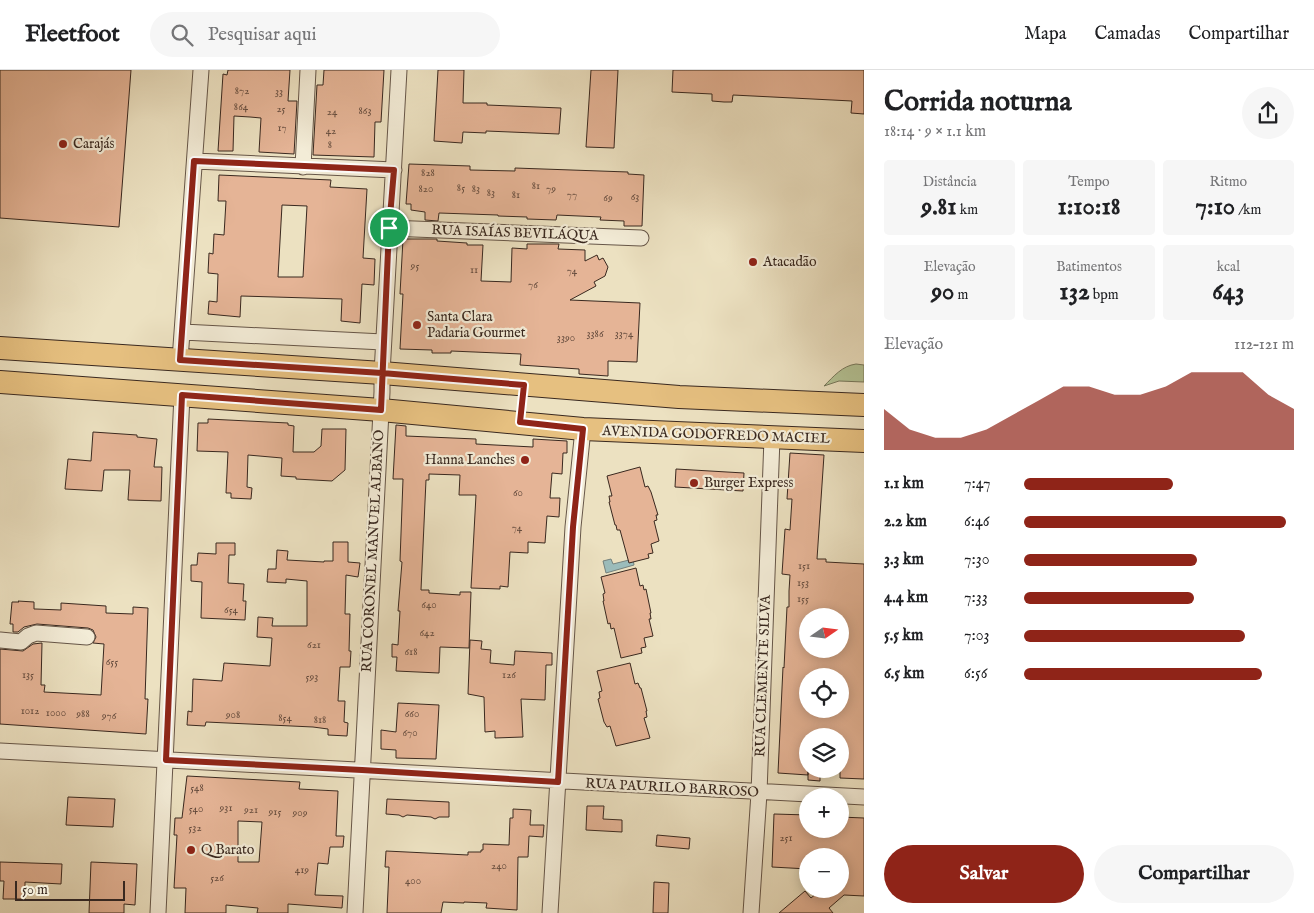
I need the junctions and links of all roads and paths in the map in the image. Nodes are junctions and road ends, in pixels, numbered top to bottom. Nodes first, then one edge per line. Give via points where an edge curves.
1 (201, 70) edge
2 (308, 70) edge
3 (398, 70) edge
4 (194, 161) junction
5 (303, 167) junction
6 (394, 170) junction
7 (389, 228) junction
8 (641, 238) dead end
9 (182, 332) junction
10 (383, 342) junction
11 (0, 348) edge
12 (180, 360) junction
13 (382, 373) junction
14 (0, 382) edge
15 (483, 383) junction
16 (524, 385) junction
17 (182, 395) junction
18 (864, 404) edge
19 (381, 410) junction
20 (478, 420) junction
21 (520, 422) junction
22 (583, 429) junction
23 (772, 438) junction
24 (864, 441) edge
25 (87, 637) dead end
26 (0, 640) edge
27 (0, 751) edge
28 (166, 760) junction
29 (362, 770) junction
30 (558, 782) junction
31 (759, 792) junction
32 (864, 797) edge
33 (158, 913) edge
34 (355, 913) edge
35 (550, 913) edge
36 (751, 913) edge

1 - 4 street
2 - 5 street
3 - 6 street, RUA CORONEL MANUEL ALBANO
4 - 5 street
4 - 9 street
5 - 6 street
6 - 7 street, RUA CORONEL MANUEL ALBANO
7 - 8 street, RUA ISAÍAS BEVILÁQUA
7 - 10 street, RUA CORONEL MANUEL ALBANO
9 - 10 street
9 - 12 street
10 - 13 street, RUA CORONEL MANUEL ALBANO
11 - 12 main road
12 - 13 main road
13 - 15 main road
13 - 19 street, RUA CORONEL MANUEL ALBANO
14 - 17 main road, AVENIDA GODOFREDO MACIEL
15 - 16 main road
15 - 20 main road
16 - 18 main road via 679,397
16 - 21 main road
17 - 19 main road, AVENIDA GODOFREDO MACIEL
17 - 28 street
19 - 20 main road, AVENIDA GODOFREDO MACIEL
19 - 29 street, RUA CORONEL MANUEL ALBANO
20 - 21 main road, AVENIDA GODOFREDO MACIEL
21 - 22 main road, AVENIDA GODOFREDO MACIEL
22 - 23 main road, AVENIDA GODOFREDO MACIEL
22 - 30 street via 573,527
23 - 24 main road, AVENIDA GODOFREDO MACIEL
23 - 31 street, RUA CLEMENTE SILVA
25 - 26 street via 36,633 21,642
27 - 28 street, RUA PAURILO BARROSO
28 - 29 street, RUA PAURILO BARROSO
28 - 33 street
29 - 30 street, RUA PAURILO BARROSO
29 - 34 street, RUA CORONEL MANUEL ALBANO
30 - 31 street, RUA PAURILO BARROSO
30 - 35 street
31 - 32 street, RUA PAURILO BARROSO
31 - 36 street, RUA CLEMENTE SILVA

